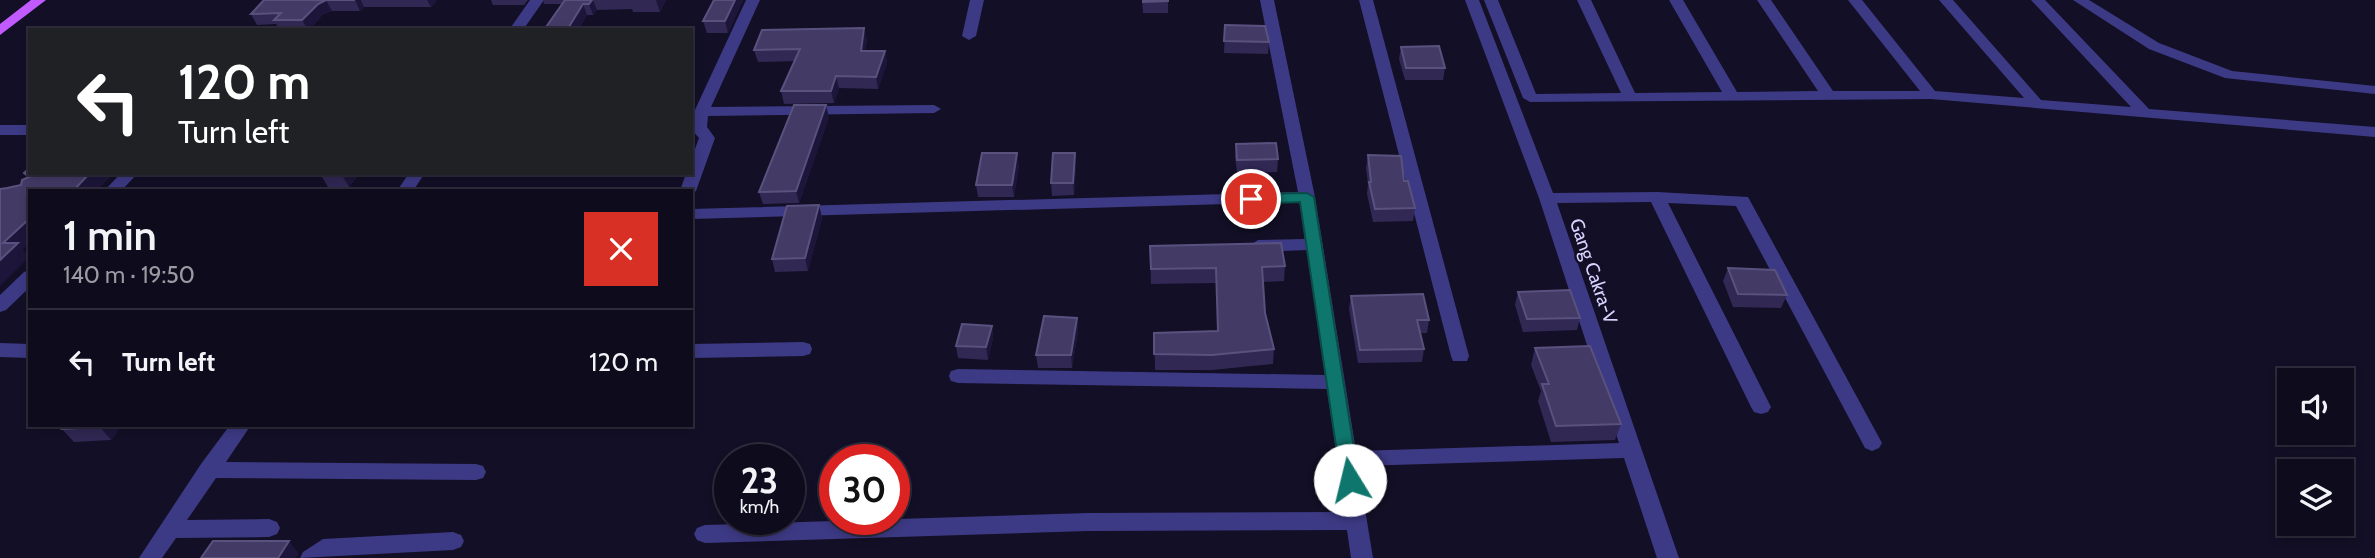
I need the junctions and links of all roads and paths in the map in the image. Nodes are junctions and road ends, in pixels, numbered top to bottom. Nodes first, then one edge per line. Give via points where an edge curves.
1 (39, 0) edge
2 (537, 0) edge
3 (753, 0) edge
4 (977, 0) edge
5 (1268, 0) edge
6 (1366, 0) edge
7 (1472, 0) edge
8 (1491, 0) edge
9 (1584, 0) edge
10 (1676, 0) edge
11 (1764, 0) edge
12 (1856, 0) edge
13 (1946, 0) edge
14 (2038, 0) edge
15 (2080, 0) edge
16 (517, 28) edge
17 (0, 31) edge
18 (969, 36) dead end
19 (2375, 90) edge
20 (1931, 94) junction
21 (1828, 95) junction
22 (1732, 96) junction
23 (1630, 97) junction
24 (2036, 103) junction
25 (934, 109) dead end
26 (701, 112) junction
27 (2145, 113) junction
28 (0, 130) edge
29 (28, 130) edge
30 (2375, 132) edge
31 (128, 175) edge
32 (114, 189) edge
33 (689, 189) edge
34 (1307, 197) junction
35 (1657, 197) junction
36 (1547, 198) junction
37 (693, 214) edge
38 (1314, 244) junction
39 (1245, 246) edge
40 (28, 278) edge
41 (0, 306) edge
42 (803, 349) dead end
43 (0, 350) edge
44 (28, 351) edge
45 (693, 351) edge
46 (1460, 356) dead end
47 (958, 376) dead end
48 (1335, 382) junction
49 (1761, 407) dead end
50 (240, 427) edge
51 (1872, 443) dead end
52 (1632, 450) junction
53 (1347, 458) junction
54 (208, 470) junction
55 (476, 472) dead end
56 (1357, 522) junction
57 (269, 528) dead end
58 (169, 529) junction
59 (705, 534) dead end
60 (453, 541) dead end
61 (150, 558) edge
62 (311, 558) edge
63 (1362, 558) edge
64 (1668, 558) edge

1 - 17 main road
2 - 16 street
3 - 26 street
4 - 18 street
5 - 34 street
6 - 46 street
7 - 36 street, Gang Cakra-V
8 - 23 street via 1531,97
9 - 23 street
10 - 22 street
11 - 21 street
12 - 20 street
13 - 24 street
14 - 27 street
15 - 19 street via 2154,46 2230,75
20 - 21 street
20 - 24 street
21 - 22 street
22 - 23 street
24 - 27 street
25 - 26 street
26 - 33 street via 699,129 707,138
27 - 30 street
28 - 29 street
31 - 32 street
34 - 37 street
34 - 38 street
35 - 36 street
35 - 49 street
35 - 51 street via 1742,201
36 - 52 street, Gang Cakra-V
38 - 39 street
38 - 48 street
40 - 41 street
42 - 45 street
43 - 44 street
47 - 48 street
48 - 53 street
50 - 54 street
52 - 53 street
52 - 64 street, Gang Cakra-V
53 - 56 street
54 - 55 street
54 - 58 street
56 - 59 street via 1088,522
56 - 63 street
57 - 58 street
58 - 61 street
60 - 62 street via 341,545 323,548

